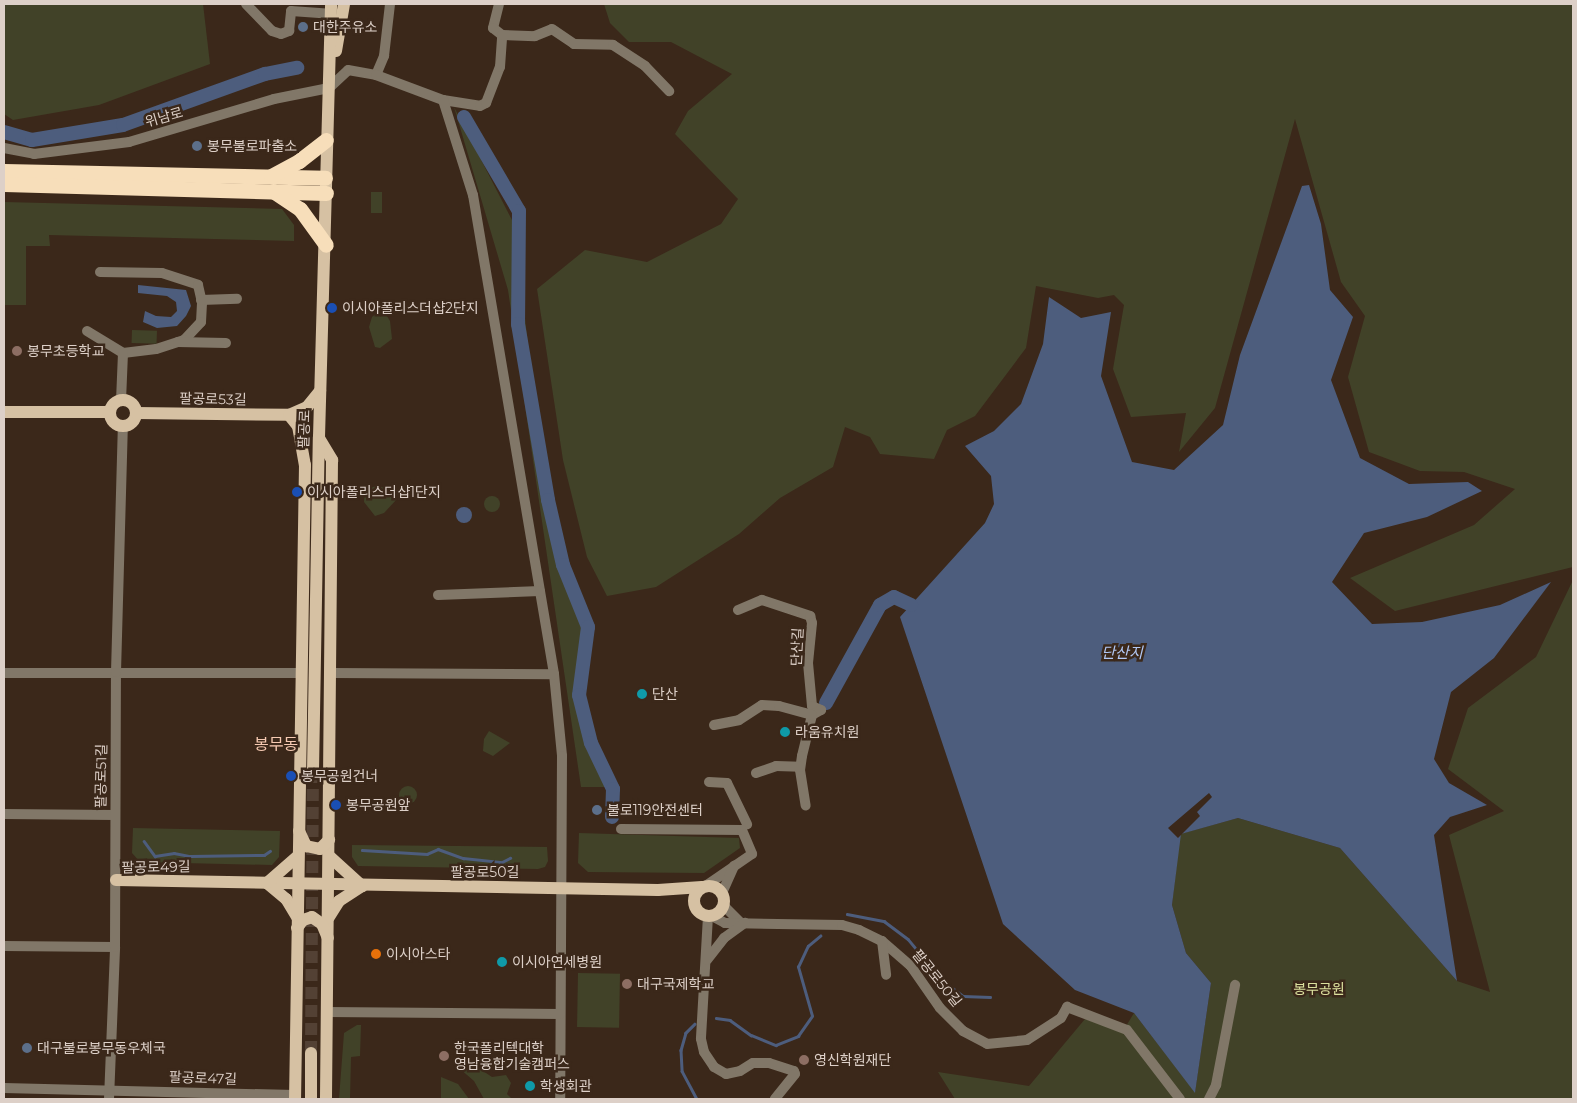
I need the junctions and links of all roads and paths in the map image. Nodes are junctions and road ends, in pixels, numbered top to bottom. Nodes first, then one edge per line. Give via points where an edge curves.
1 (246, 4) edge
2 (344, 4) edge
3 (390, 4) edge
4 (500, 4) edge
5 (331, 9) edge
6 (502, 35) junction
7 (376, 75) junction
8 (328, 88) junction
9 (670, 91) dead end
10 (443, 100) junction
11 (326, 140) junction
12 (4, 148) edge
13 (4, 171) edge
14 (4, 184) edge
15 (270, 184) junction
16 (325, 185) junction
17 (326, 245) junction
18 (100, 272) dead end
19 (237, 299) dead end
20 (202, 300) junction
21 (87, 331) dead end
22 (177, 342) junction
23 (226, 343) dead end
24 (123, 353) junction
25 (320, 391) junction
26 (121, 400) junction
27 (4, 412) edge
28 (110, 412) junction
29 (136, 413) junction
30 (289, 415) junction
31 (123, 426) junction
32 (318, 437) junction
33 (305, 465) junction
34 (540, 591) junction
35 (438, 595) dead end
36 (738, 610) dead end
37 (116, 672) junction
38 (4, 673) edge
39 (302, 673) junction
40 (332, 673) junction
41 (554, 674) junction
42 (812, 715) junction
43 (714, 725) dead end
44 (800, 767) junction
45 (313, 771) tunnel mouth
46 (756, 773) dead end
47 (709, 782) dead end
48 (806, 806) dead end
49 (4, 814) edge
50 (115, 815) junction
51 (747, 824) dead end
52 (621, 829) dead end
53 (299, 831) junction
54 (329, 840) junction
55 (298, 856) junction
56 (329, 856) junction
57 (734, 866) junction
58 (116, 880) junction
59 (267, 883) junction
60 (298, 884) junction
61 (312, 884) joint
62 (328, 885) junction
63 (362, 886) junction
64 (704, 886) junction
65 (563, 887) junction
66 (658, 890) junction
67 (723, 899) junction
68 (696, 908) junction
69 (710, 916) junction
70 (329, 917) junction
71 (297, 922) junction
72 (744, 923) junction
73 (328, 940) junction
74 (882, 942) junction
75 (4, 946) edge
76 (115, 947) junction
77 (707, 960) junction
78 (886, 975) dead end
79 (1235, 985) dead end
80 (327, 1012) junction
81 (560, 1014) junction
82 (311, 1053) tunnel mouth
83 (4, 1088) edge
84 (109, 1094) edge
85 (295, 1097) edge
86 (311, 1099) edge
87 (326, 1099) edge
88 (560, 1099) edge
89 (775, 1099) edge
90 (1180, 1099) edge
91 (1209, 1099) edge

1 - 5 street via 272,31 281,34 289,31 291,11
2 - 8 main road, 팔공로
3 - 7 street via 384,56
4 - 6 street via 493,28
5 - 8 main road, 팔공로
6 - 9 street via 535,36 552,29 574,44 613,45 645,66
6 - 10 street via 500,67 486,104 480,106
7 - 8 street via 348,70
7 - 10 street
8 - 11 main road, 팔공로
8 - 12 street, 위남로 via 274,98 129,142 34,154
10 - 34 street via 473,195
11 - 15 highway
11 - 16 main road, 팔공로
13 - 15 highway
14 - 15 highway
15 - 16 highway
15 - 17 highway via 300,209
16 - 17 main road, 팔공로
17 - 25 main road, 팔공로
18 - 20 street via 129,270 185,279 198,286
19 - 20 street
20 - 22 street via 201,322 184,340
21 - 24 street
22 - 23 street
22 - 24 street
24 - 26 street
25 - 30 main road via 307,407
25 - 32 main road, 팔공로
26 - 28 main road via 112,406
26 - 29 main road via 131,403
27 - 28 main road
28 - 31 main road via 112,421
29 - 30 main road, 팔공로53길
29 - 31 main road via 130,424
30 - 33 main road via 298,426
31 - 37 street, 팔공로51길
32 - 33 main road
32 - 40 main road via 332,460
32 - 45 main road, 팔공로
33 - 39 main road
34 - 35 street
34 - 41 street
36 - 42 street, 단산길 via 762,600 810,616 808,663 812,706 821,710
37 - 38 street
37 - 39 street
37 - 50 street, 팔공로51길
39 - 53 main road
40 - 41 street
40 - 54 main road
41 - 65 street via 562,756
42 - 43 street via 762,705 738,720
42 - 44 street, 단산길
44 - 46 street via 776,766
44 - 48 street, 단산길
47 - 51 street via 727,783
49 - 50 street
50 - 58 street, 팔공로51길
52 - 57 street via 742,830 752,854
53 - 54 main road via 306,846 320,849
53 - 55 main road
54 - 56 main road
55 - 59 main road
55 - 60 main road
56 - 62 main road
56 - 63 main road
57 - 64 street
57 - 67 street
58 - 59 main road, 팔공로49길
58 - 76 street, 팔공로49길
59 - 60 main road, 팔공로49길
59 - 71 main road via 286,899
60 - 61 main road, 팔공로49길
60 - 71 main road
61 - 62 main road, 팔공로50길
62 - 63 main road, 팔공로50길
62 - 70 main road
63 - 65 main road, 팔공로50길
63 - 70 main road via 339,901
64 - 66 main road
64 - 67 main road
64 - 68 main road via 695,894
65 - 66 main road, 팔공로50길
65 - 81 street
66 - 68 main road
67 - 69 main road
67 - 72 street
68 - 69 main road
69 - 72 street, 팔공로50길 via 725,923
69 - 77 street
70 - 73 main road
71 - 73 main road via 312,918 322,924
71 - 85 main road
72 - 74 street, 팔공로50길 via 842,925
72 - 77 street via 724,938
73 - 80 main road
74 - 78 street
74 - 90 street, 팔공로50길 via 910,965 940,1008 962,1031 988,1044 1027,1040 1061,1018 1067,1007 1127,1030
75 - 76 street
76 - 84 street, 팔공로49길
77 - 89 street via 701,1039 704,1052 714,1067 726,1074 740,1071 753,1063 768,1063 794,1071 795,1074
79 - 91 street via 1216,1085
80 - 81 street
80 - 87 main road
81 - 88 street
82 - 86 main road
83 - 84 street, 팔공로47길
84 - 85 street, 팔공로47길

